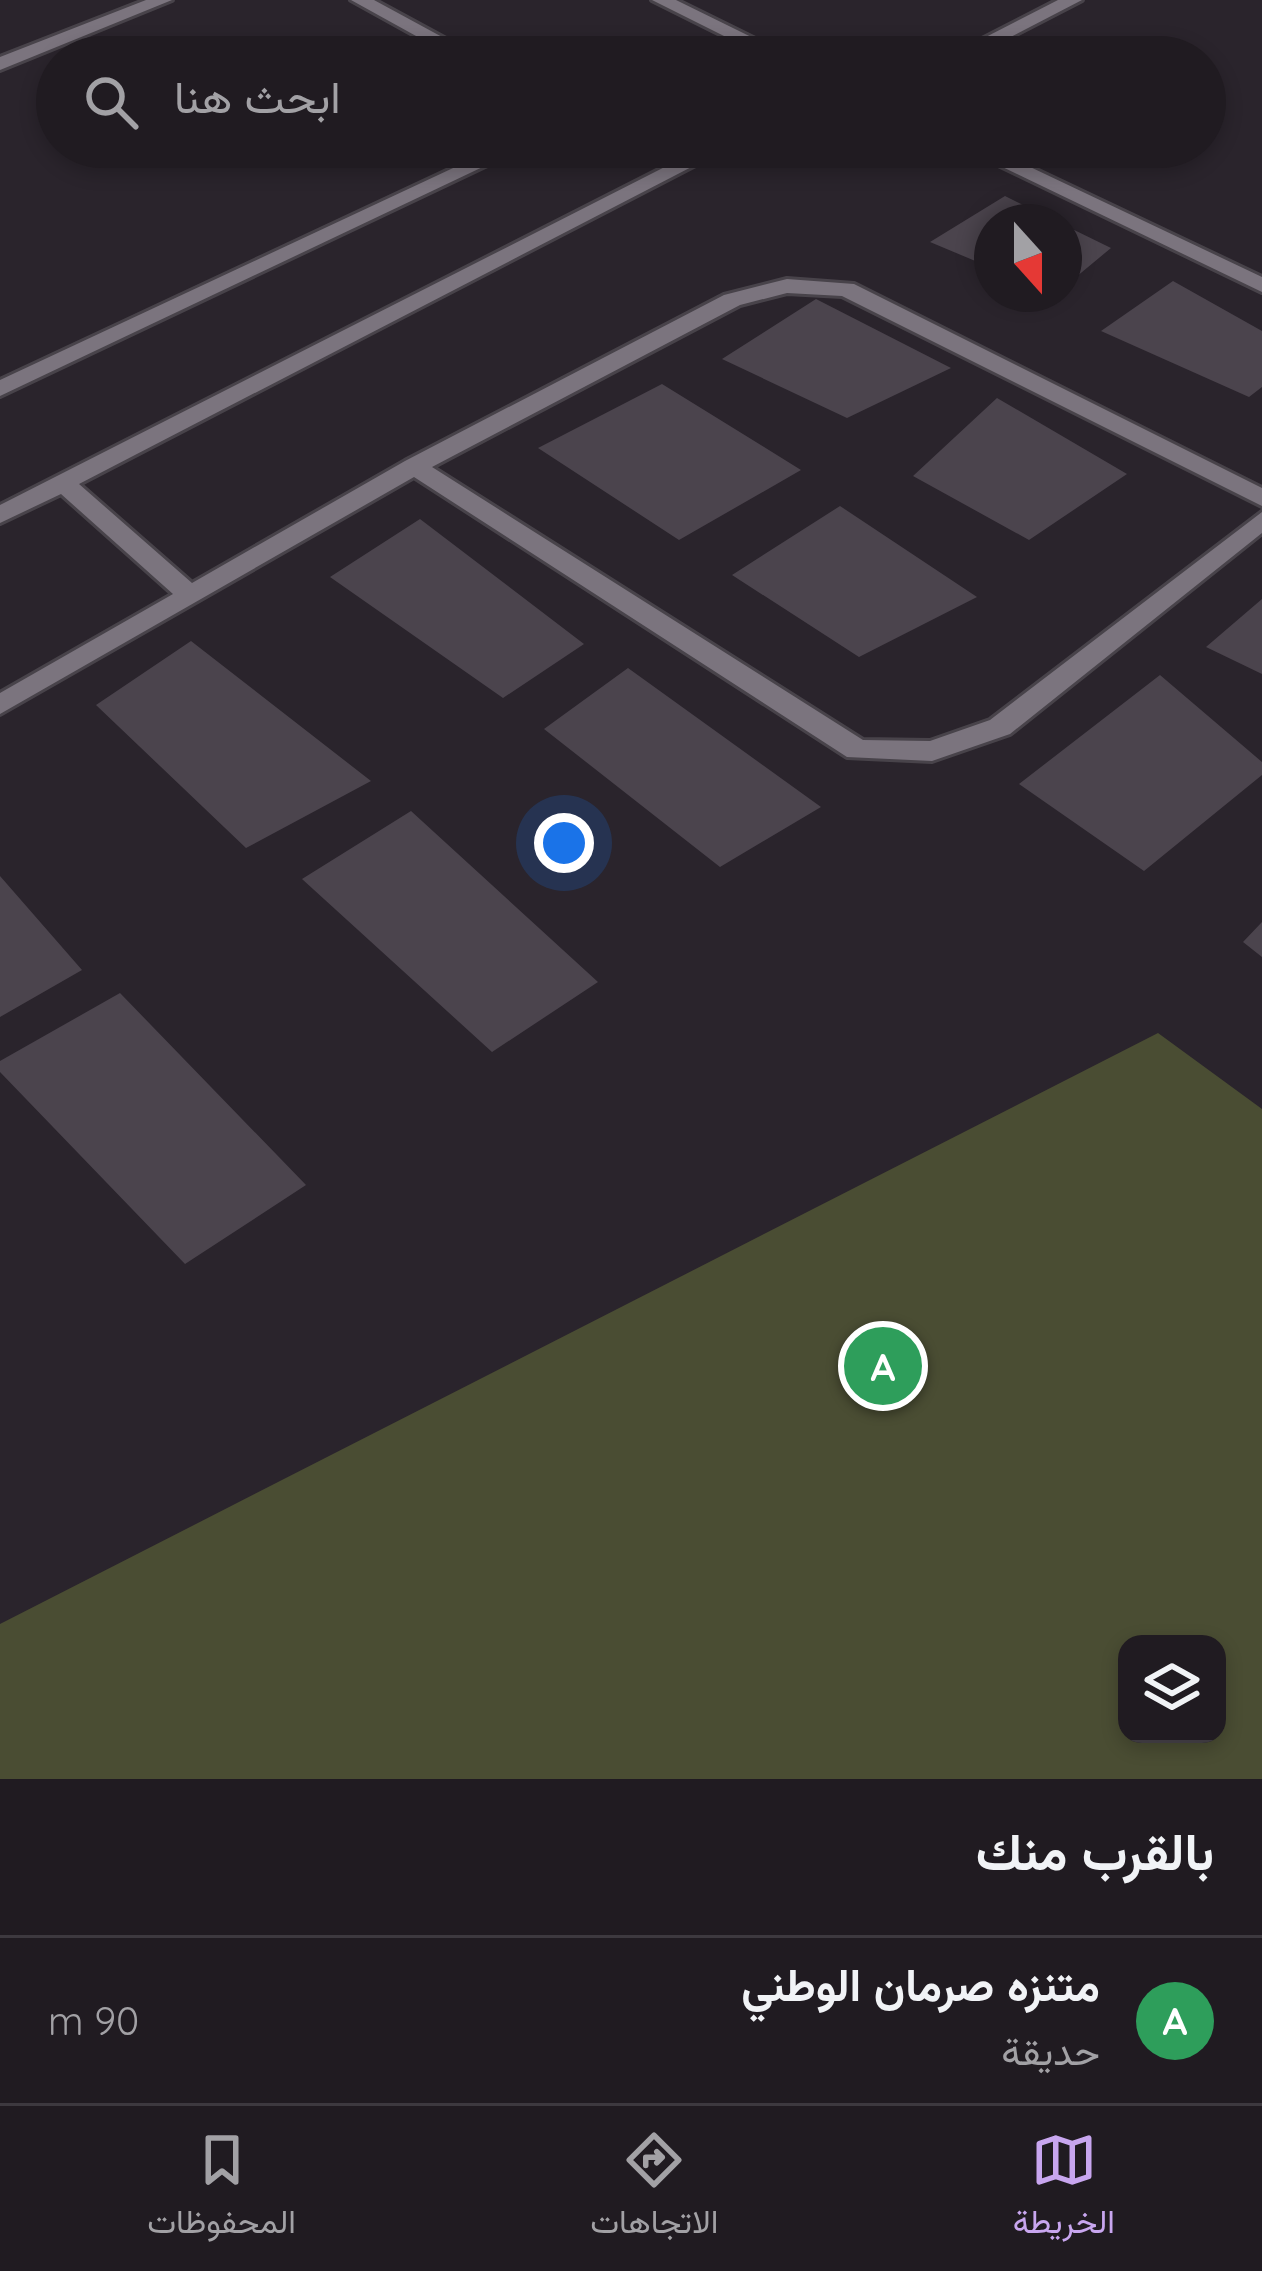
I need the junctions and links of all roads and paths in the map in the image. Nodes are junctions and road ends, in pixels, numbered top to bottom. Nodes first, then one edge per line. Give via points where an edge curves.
1 (163, 0) edge
2 (360, 0) edge
3 (661, 0) edge
4 (1073, 0) edge
5 (71, 36) edge
6 (429, 36) edge
7 (737, 36) edge
8 (1000, 36) edge
9 (36, 50) edge
10 (0, 64) edge
11 (470, 168) edge
12 (679, 168) edge
13 (1015, 168) edge
14 (1262, 285) edge
15 (0, 389) edge
16 (415, 466) junction
17 (63, 483) junction
18 (1262, 498) edge
19 (0, 514) edge
20 (1262, 520) edge
21 (191, 596) junction
22 (0, 705) edge

1 - 5 street
2 - 6 street
3 - 7 street
4 - 8 street
9 - 10 street
11 - 15 street
12 - 17 street
13 - 14 street
16 - 18 street via 732,300 787,286 846,289
16 - 20 street via 856,750 932,751 1000,727
16 - 21 street
17 - 19 street
17 - 21 street
21 - 22 street

